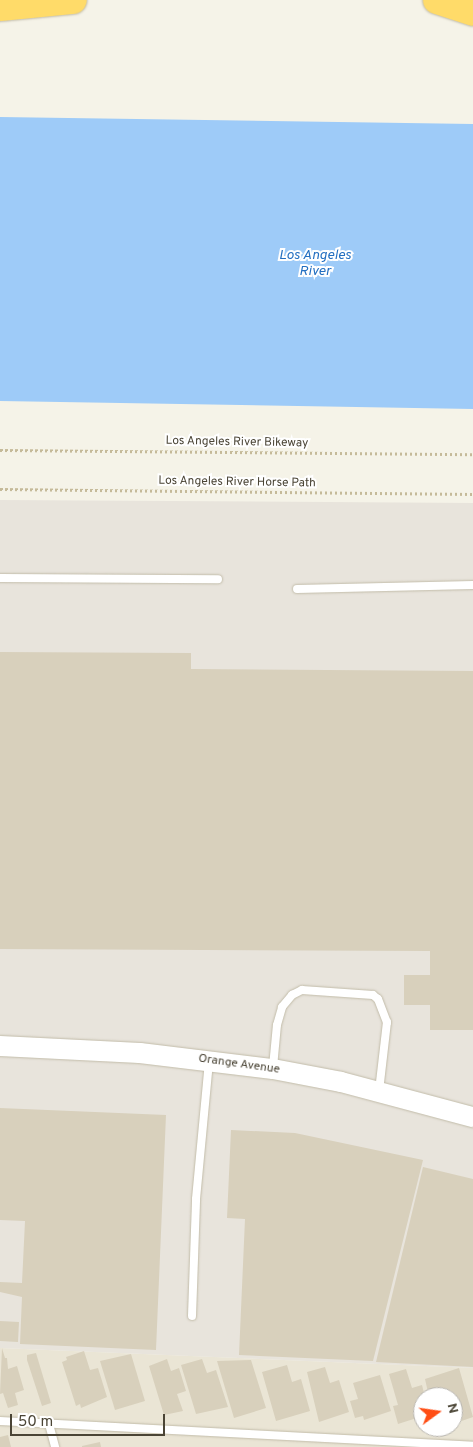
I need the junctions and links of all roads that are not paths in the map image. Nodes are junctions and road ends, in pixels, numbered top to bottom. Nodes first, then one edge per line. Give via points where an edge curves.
1 (73, 0) edge
2 (437, 0) edge
3 (0, 7) edge
4 (473, 12) edge
5 (0, 578) edge
6 (218, 579) dead end
7 (473, 585) edge
8 (297, 589) dead end
9 (0, 1046) edge
10 (209, 1060) junction
11 (272, 1069) junction
12 (379, 1091) junction
13 (473, 1117) edge
14 (192, 1316) dead end
15 (0, 1421) edge
16 (49, 1424) junction
17 (473, 1446) edge
18 (55, 1447) edge

1 - 3 highway
2 - 4 highway
5 - 6 lane
7 - 8 lane
9 - 10 street, Orange Avenue via 72,1048
10 - 11 street, Orange Avenue
10 - 14 lane via 196,1199
11 - 12 street, Orange Avenue
11 - 12 lane via 280,1016 292,995 302,990 373,996 378,999 387,1022
12 - 13 street, Orange Avenue
15 - 16 lane
16 - 17 lane
16 - 18 lane

